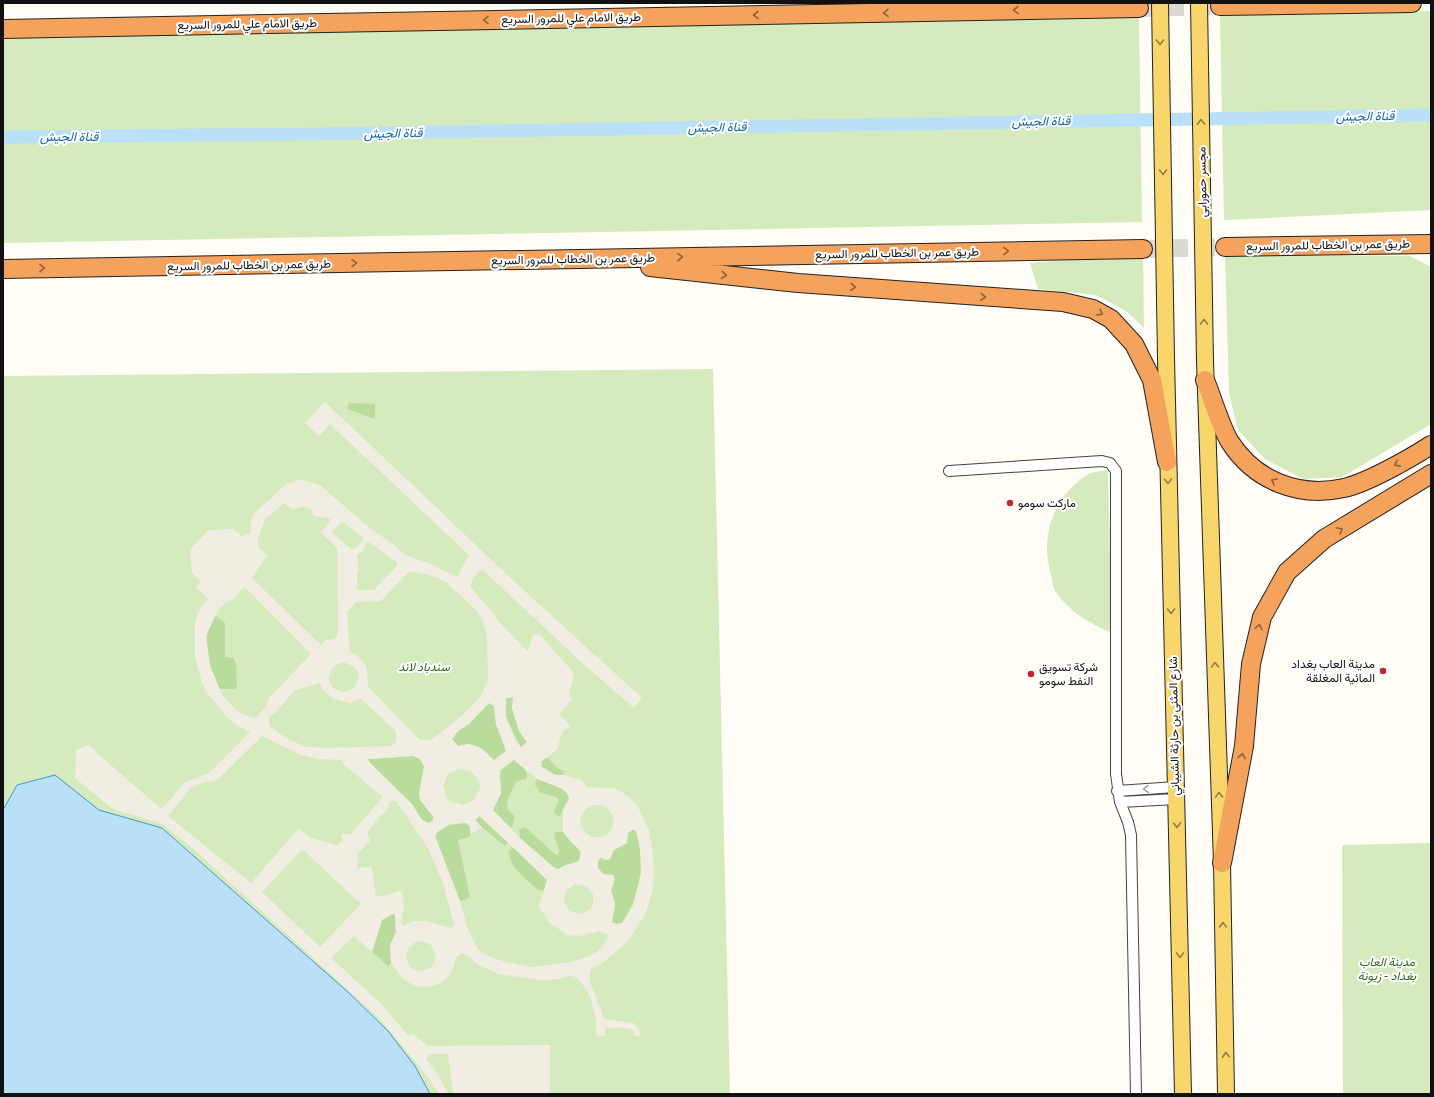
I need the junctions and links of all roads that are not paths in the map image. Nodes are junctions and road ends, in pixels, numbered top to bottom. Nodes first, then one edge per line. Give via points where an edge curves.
1 (684, 3) edge
2 (1160, 3) edge
3 (1199, 3) edge
4 (1412, 3) edge
5 (1345, 4) edge
6 (1220, 6) dead end
7 (965, 7) edge
8 (1139, 8) tunnel mouth
9 (657, 17) junction
10 (3, 28) edge
11 (1399, 244) junction
12 (1431, 244) edge
13 (1225, 247) tunnel mouth
14 (1143, 249) tunnel mouth
15 (1431, 253) edge
16 (574, 259) junction
17 (3, 269) edge
18 (1205, 380) junction
19 (1431, 445) edge
20 (1167, 462) junction
21 (949, 471) dead end
22 (1431, 474) edge
23 (1117, 791) junction
24 (1176, 793) junction
25 (1120, 802) junction
26 (1222, 863) junction
27 (1136, 1094) edge
28 (1183, 1094) edge
29 (1226, 1094) edge

1 - 9 highway
2 -> 20 main road, شارع المثنى بن حارثة الشيباني, bridge
18 -> 3 main road, مجسر حمورابي, bridge
4 - 5 highway
5 - 6 highway
8 -> 7 highway, طريق الامام علي للمرور السريع
7 -> 9 highway, طريق الامام علي للمرور السريع
9 -> 10 highway, طريق الامام علي للمرور السريع
11 - 12 highway, طريق عمر بن الخطاب للمرور السريع
11 - 13 highway, طريق عمر بن الخطاب للمرور السريع
11 - 15 highway
16 -> 14 highway, طريق عمر بن الخطاب للمرور السريع
17 -> 16 highway, طريق عمر بن الخطاب للمرور السريع
16 -> 20 highway via 798,283 1063,302 1093,309 1111,319 1134,344 1152,380
19 -> 18 highway via 1345,488 1314,491 1283,486 1255,470 1230,442
26 -> 18 main road
20 -> 24 main road, شارع المثنى بن حارثة الشيباني
21 - 23 street via 1102,461 1110,463 1115,468
26 -> 22 highway via 1244,746 1251,664 1262,616 1287,572 1324,539
24 -> 23 street
23 - 25 street
24 - 25 street
24 -> 28 main road, شارع المثنى بن حارثة الشيباني
25 - 27 street via 1131,835
29 -> 26 main road

